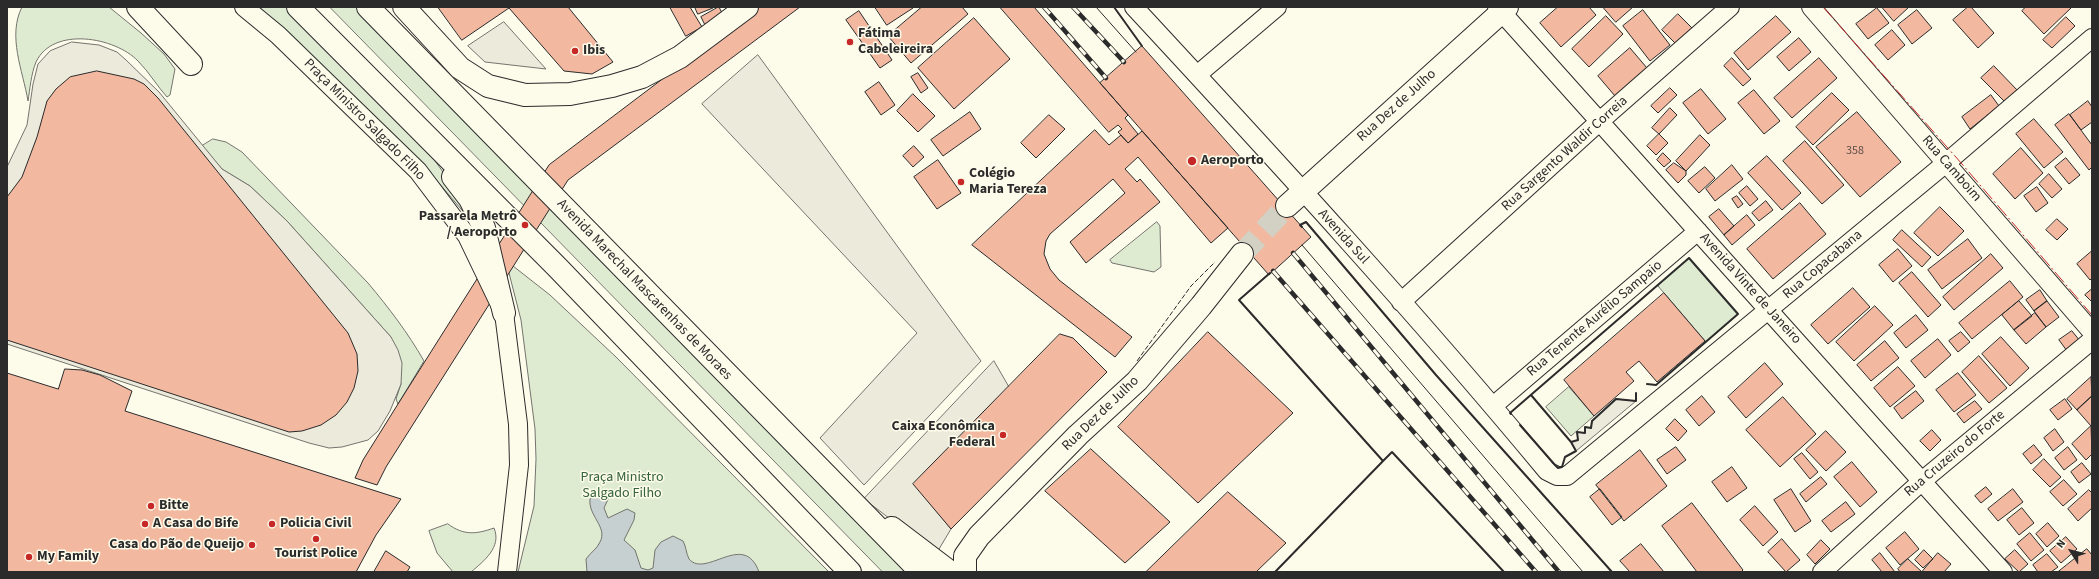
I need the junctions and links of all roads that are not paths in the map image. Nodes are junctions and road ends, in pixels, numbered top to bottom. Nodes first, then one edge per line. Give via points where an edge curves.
1 (138, 7) edge
2 (244, 7) edge
3 (298, 7) edge
4 (368, 7) edge
5 (382, 7) edge
6 (404, 7) edge
7 (747, 7) edge
8 (1134, 7) edge
9 (1277, 7) edge
10 (1730, 7) edge
11 (1811, 7) edge
12 (1502, 9) edge
13 (392, 31) junction
14 (2092, 38) edge
15 (191, 64) dead end
16 (1197, 75) junction
17 (399, 106) junction
18 (1600, 121) junction
19 (1946, 163) junction
20 (1295, 198) junction
21 (1698, 231) junction
22 (1242, 254) tunnel mouth
23 (1401, 302) junction
24 (1768, 310) junction
25 (504, 312) junction
26 (2092, 332) edge
27 (2092, 340) edge
28 (1493, 406) junction
29 (1547, 471) joint
30 (1922, 480) junction
31 (846, 496) junction
32 (507, 572) edge
33 (850, 572) edge
34 (921, 572) edge
35 (950, 572) edge
36 (965, 572) edge
37 (1822, 572) edge
38 (2002, 572) edge

1 - 15 main road
2 - 25 street, Praça Ministro Salgado Filho via 278,35 418,171 467,236
3 - 17 main road
4 - 13 main road, Avenida Marechal Mascarenhas de Moraes
5 - 13 main road
6 - 7 main road via 460,68 488,86 525,95 570,94 642,77 680,57
8 - 16 street, Avenida Sul
9 - 16 street
10 - 18 street, Rua Sargento Waldir Correia
11 - 19 street, Rua Camboim
12 - 18 street, Avenida Vinte de Janeiro
12 - 20 main road, Rua Dez de Julho
13 - 31 main road, Avenida Marechal Mascarenhas de Moraes
14 - 19 street, Rua Copacabana
16 - 20 street, Avenida Sul
17 - 25 main road via 470,199 484,228
17 - 33 main road via 577,287
18 - 21 street, Avenida Vinte de Janeiro
18 - 23 street, Rua Sargento Waldir Correia
19 - 24 street, Rua Copacabana
19 - 26 street, Rua Camboim
20 - 23 street, Avenida Sul
21 - 24 street, Avenida Vinte de Janeiro
21 - 28 street, Rua Tenente Aurélio Sampaio
22 - 36 main road, Rua Dez de Julho via 1137,381 1078,435 979,536 965,556
23 - 28 street, Avenida Sul
24 - 29 street, Rua Copacabana via 1567,476 1557,476
24 - 30 street, Avenida Vinte de Janeiro
25 - 32 street, Praça Ministro Salgado Filho via 518,424 519,464
27 - 30 street, Rua Cruzeiro do Forte
28 - 29 street, Avenida Sul
30 - 37 street, Rua Cruzeiro do Forte
30 - 38 street, Avenida Vinte de Janeiro
31 - 34 main road, Avenida Marechal Mascarenhas de Moraes
31 - 35 main road via 922,549

